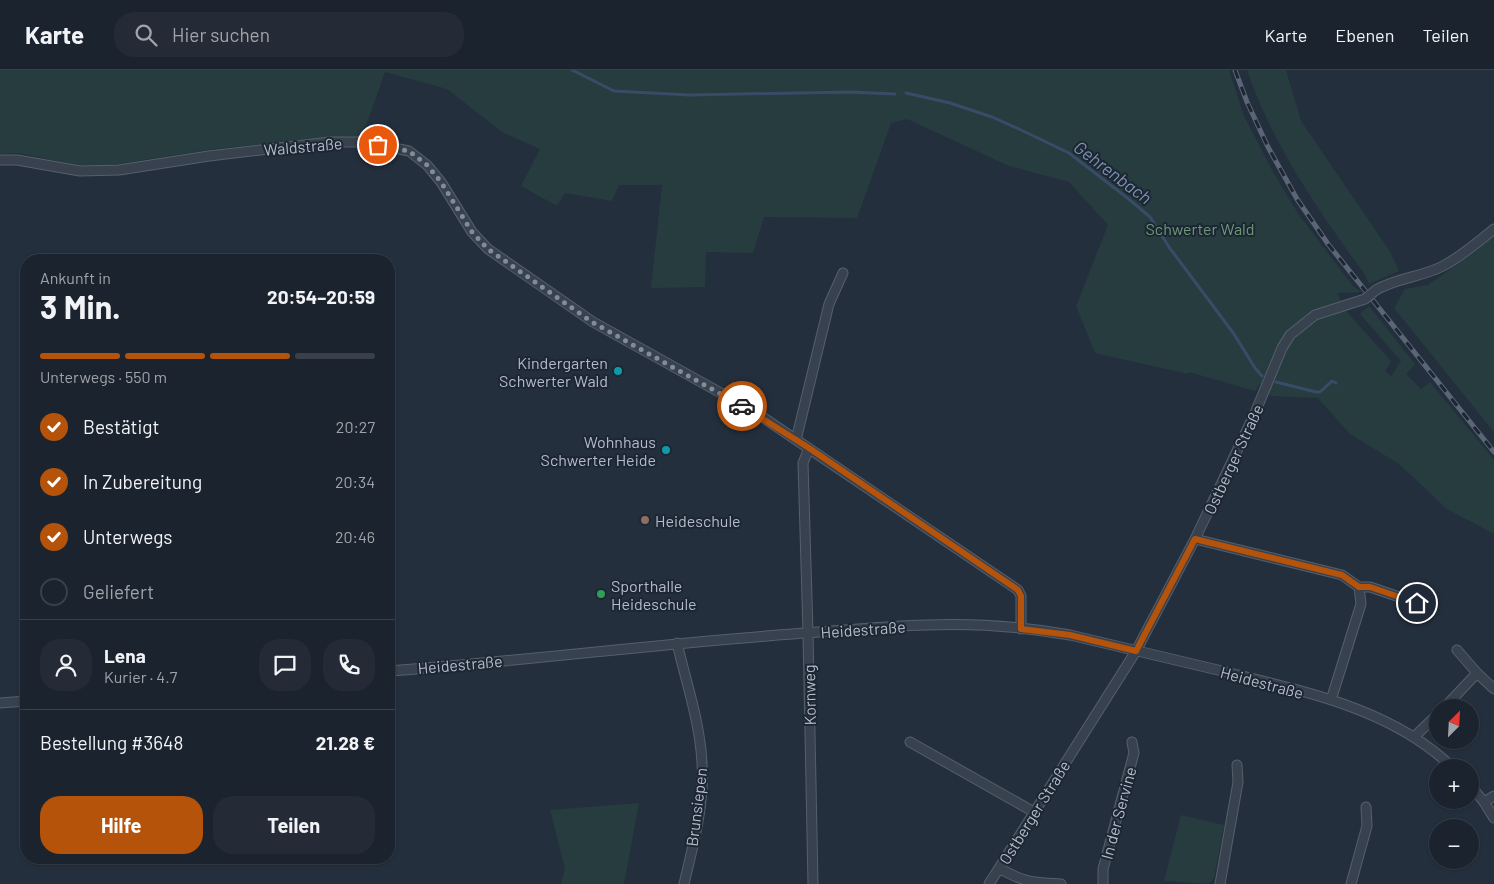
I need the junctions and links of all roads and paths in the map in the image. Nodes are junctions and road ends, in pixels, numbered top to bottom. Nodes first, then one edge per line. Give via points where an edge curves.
1 (0, 160) edge
2 (1494, 229) edge
3 (843, 273) dead end
4 (796, 440) junction
5 (809, 448) junction
6 (1195, 539) junction
7 (1359, 587) junction
8 (1417, 603) dead end
9 (1021, 629) junction
10 (808, 633) junction
11 (677, 643) junction
12 (1457, 650) dead end
13 (1136, 651) junction
14 (395, 671) edge
15 (1477, 673) junction
16 (1494, 689) edge
17 (1452, 699) edge
18 (1331, 700) junction
19 (20, 701) edge
20 (0, 703) edge
21 (1429, 723) edge
22 (1414, 737) junction
23 (910, 742) dead end
24 (1132, 742) dead end
25 (1445, 759) edge
26 (1237, 765) dead end
27 (1479, 796) edge
28 (1494, 796) edge
29 (1484, 802) junction
30 (1366, 807) dead end
31 (1034, 812) junction
32 (1494, 818) edge
33 (999, 868) junction
34 (684, 884) edge
35 (813, 884) edge
36 (989, 884) edge
37 (1061, 884) edge
38 (1103, 884) edge
39 (1220, 884) edge
40 (1351, 884) edge

1 - 4 street, Waldstraße via 80,171 120,170 330,142 363,142 409,151 441,182 472,232 488,249 592,322 755,412
2 - 6 street, Ostberger Straße, bridge via 1442,267 1385,284 1365,299 1315,315 1290,335
3 - 4 street via 829,304
4 - 5 street, Waldstraße
5 - 9 street, Waldstraße via 1018,590 1021,596
5 - 10 street, Kornweg via 803,463
6 - 7 street via 1342,575
6 - 13 street, Ostberger Straße
7 - 8 street via 1370,587
7 - 18 street via 1361,604
9 - 10 street, Heidestraße via 927,624
9 - 13 street, Heidestraße via 1070,635
10 - 11 street, Heidestraße
10 - 35 street, Kornweg
11 - 14 street, Heidestraße
11 - 34 street, Brunsiepen via 703,764 698,825
12 - 15 street
13 - 18 street, Heidestraße
13 - 31 street, Ostberger Straße
15 - 16 street
15 - 17 street
18 - 22 street, Heidestraße
19 - 20 street
21 - 22 street
22 - 25 street, Heidestraße
23 - 31 street
24 - 38 street, In der Servine via 1134,753 1103,869
26 - 39 street via 1238,782
27 - 29 street
28 - 29 street
29 - 32 street
30 - 40 street via 1367,826
31 - 33 street, Ostberger Straße
33 - 36 street, Ostberger Straße
33 - 37 street via 1028,882

